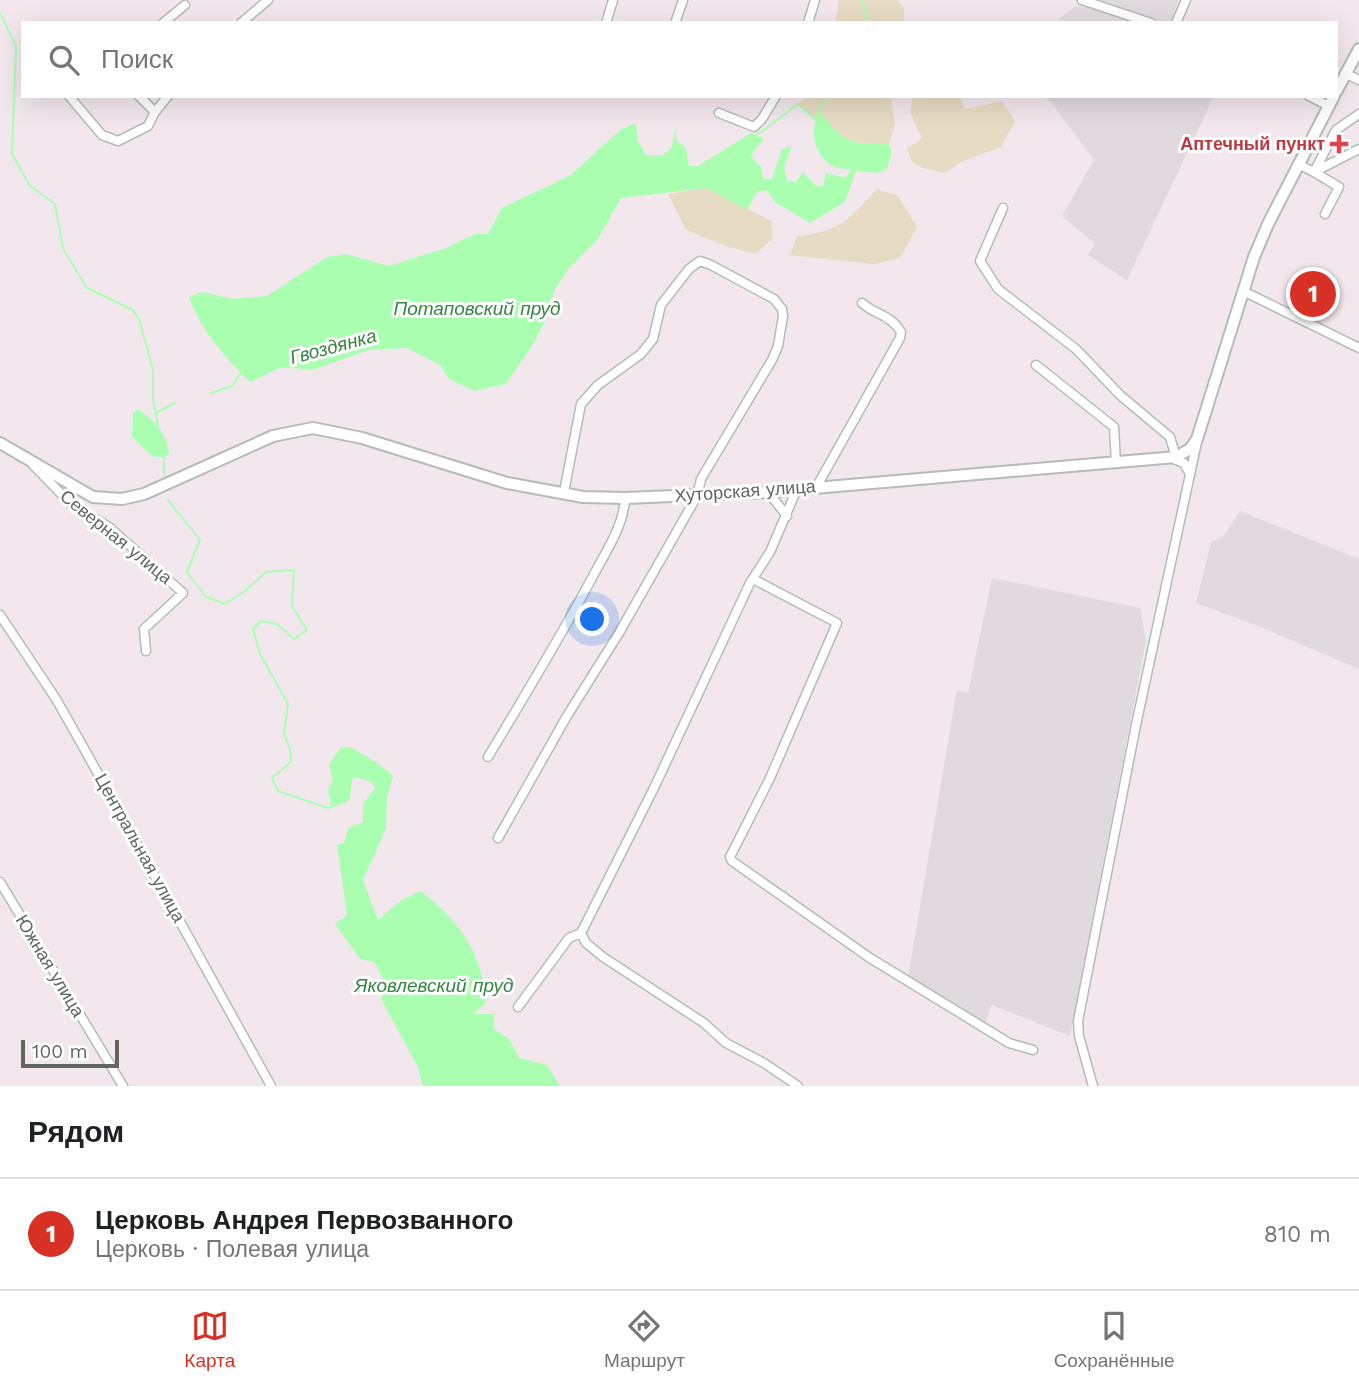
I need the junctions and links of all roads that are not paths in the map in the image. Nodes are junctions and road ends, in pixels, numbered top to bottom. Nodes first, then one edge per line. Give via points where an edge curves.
1 (268, 0) edge
2 (613, 0) edge
3 (683, 0) edge
4 (815, 0) edge
5 (1082, 0) edge
6 (1186, 0) edge
7 (185, 5) dead end
8 (165, 21) edge
9 (243, 21) edge
10 (607, 21) edge
11 (676, 21) edge
12 (809, 21) edge
13 (1145, 21) edge
14 (1178, 21) edge
15 (1359, 50) edge
16 (1346, 74) junction
17 (1359, 80) edge
18 (1338, 89) edge
19 (71, 98) edge
20 (141, 98) edge
21 (166, 98) edge
22 (775, 98) edge
23 (1333, 98) edge
24 (155, 112) junction
25 (719, 113) dead end
26 (1359, 114) edge
27 (1359, 149) edge
28 (1298, 164) junction
29 (1314, 172) junction
30 (1003, 208) dead end
31 (1325, 214) dead end
32 (1243, 291) junction
33 (862, 303) dead end
34 (1359, 348) edge
35 (1036, 365) dead end
36 (1197, 439) junction
37 (0, 443) edge
38 (26, 458) junction
39 (1173, 458) junction
40 (1116, 463) junction
41 (1190, 474) junction
42 (817, 486) junction
43 (797, 489) junction
44 (564, 492) junction
45 (768, 492) junction
46 (698, 496) junction
47 (625, 498) junction
48 (787, 516) junction
49 (752, 579) junction
50 (0, 615) edge
51 (146, 651) dead end
52 (488, 757) dead end
53 (498, 838) dead end
54 (0, 882) edge
55 (581, 933) junction
56 (518, 1007) dead end
57 (1033, 1050) dead end
58 (123, 1086) edge
59 (271, 1086) edge
60 (798, 1086) edge
61 (1093, 1086) edge

1 - 9 street
2 - 10 street
3 - 11 street
4 - 12 street
5 - 13 street
6 - 14 street
7 - 8 street
15 - 16 main road
16 - 17 street
16 - 18 main road
19 - 24 street via 102,135 112,140 148,126
20 - 24 street
21 - 24 street
22 - 25 street via 754,127
23 - 28 main road
26 - 29 street via 1336,130
27 - 29 street
28 - 29 street
28 - 32 main road via 1268,224
29 - 31 street via 1339,187
30 - 39 street via 980,261 998,289 1076,349 1120,396 1170,436
32 - 34 street
32 - 36 main road
33 - 42 street via 890,318 901,332 900,338
35 - 40 street via 1114,427
36 - 39 main road
36 - 41 street
37 - 38 main road, Хуторская улица
38 - 44 main road, Хуторская улица via 93,497 122,499 158,489 273,436 313,428 362,438 507,482
38 - 51 street, Северная улица via 72,505 109,527 183,593 144,629
39 - 40 main road, Хуторская улица
39 - 41 street via 1184,463
40 - 42 main road, Хуторская улица
41 - 61 street via 1078,1021
42 - 43 main road, Хуторская улица
43 - 45 main road, Хуторская улица
43 - 48 street
44 - 46 street via 581,404 598,385 641,354 653,339 661,305 700,261 774,299 783,316 772,360 701,479
44 - 47 main road, Хуторская улица
45 - 46 main road, Хуторская улица
45 - 48 street
46 - 47 main road, Хуторская улица
46 - 53 street
47 - 52 street via 624,512 607,549
48 - 49 street
49 - 55 street
49 - 57 street via 837,623 732,861 870,958 1009,1043
50 - 59 street, Центральная улица via 68,721
54 - 58 street, Южная улица
55 - 56 street via 569,938
55 - 60 street via 603,957 704,1023 726,1043

